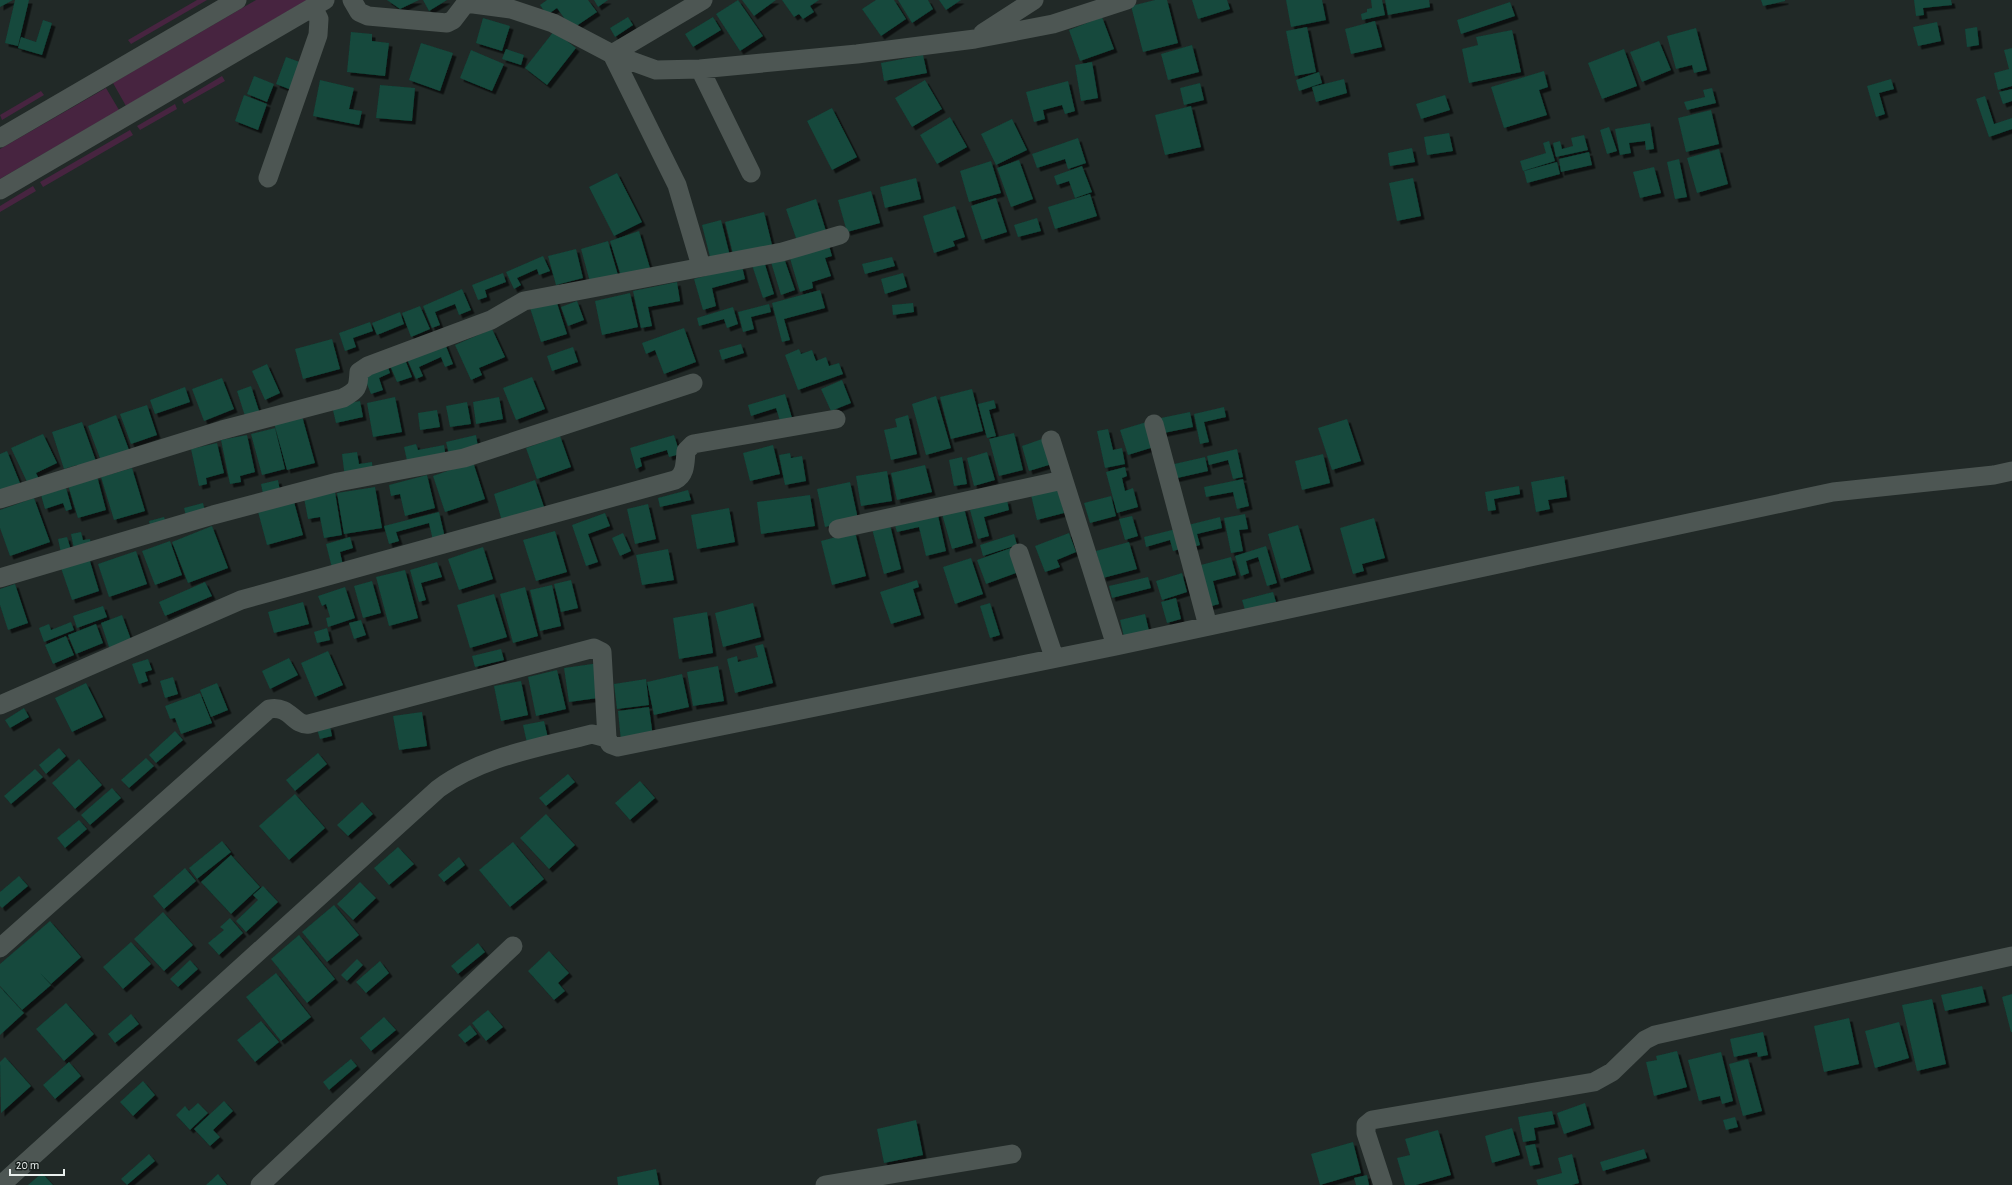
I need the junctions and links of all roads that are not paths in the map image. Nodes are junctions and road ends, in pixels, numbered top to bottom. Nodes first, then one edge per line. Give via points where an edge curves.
1 (237, 0) edge
2 (352, 0) edge
3 (703, 0) edge
4 (1034, 0) edge
5 (1127, 0) edge
6 (319, 4) edge
7 (975, 38) junction
8 (612, 54) junction
9 (700, 69) junction
10 (0, 138) edge
11 (751, 173) dead end
12 (268, 178) dead end
13 (0, 190) edge
14 (840, 235) dead end
15 (701, 266) junction
16 (693, 383) dead end
17 (836, 418) dead end
18 (1154, 424) dead end
19 (1051, 440) dead end
20 (2012, 471) edge
21 (1063, 480) junction
22 (0, 499) edge
23 (838, 529) dead end
24 (1019, 553) dead end
25 (0, 578) edge
26 (1208, 626) junction
27 (1116, 646) junction
28 (1054, 657) junction
29 (0, 705) edge
30 (606, 738) junction
31 (513, 946) dead end
32 (0, 948) edge
33 (2012, 956) edge
34 (1012, 1154) dead end
35 (1, 1185) edge
36 (260, 1185) edge
37 (825, 1185) edge
38 (1383, 1185) edge

1 - 10 street
2 - 8 street via 359,12 368,16 447,23 454,20 466,3 511,9 553,23
3 - 8 street
4 - 7 street
5 - 7 street via 1054,24
6 - 12 street via 318,35
6 - 13 street
7 - 9 street via 857,54
8 - 9 street via 656,70
8 - 15 street via 677,186
9 - 11 street
14 - 15 street via 782,252
15 - 22 street via 524,301 491,320 368,366 359,372 355,392 343,398 222,430
16 - 25 street via 464,458 331,484 213,515
17 - 29 street via 693,444 686,451 681,477 675,480 241,600
18 - 26 street
19 - 21 street
20 - 26 street via 1833,492
21 - 23 street
21 - 27 street
24 - 28 street
26 - 27 street
27 - 28 street
28 - 30 street via 618,746 610,744
30 - 32 street via 602,652 594,648 309,724 300,722 277,708 269,709
30 - 35 street via 592,734 492,760 454,777
31 - 36 street
33 - 38 street via 1655,1035 1645,1040 1612,1072 1594,1082 1372,1120 1366,1125 1366,1133
34 - 37 street

